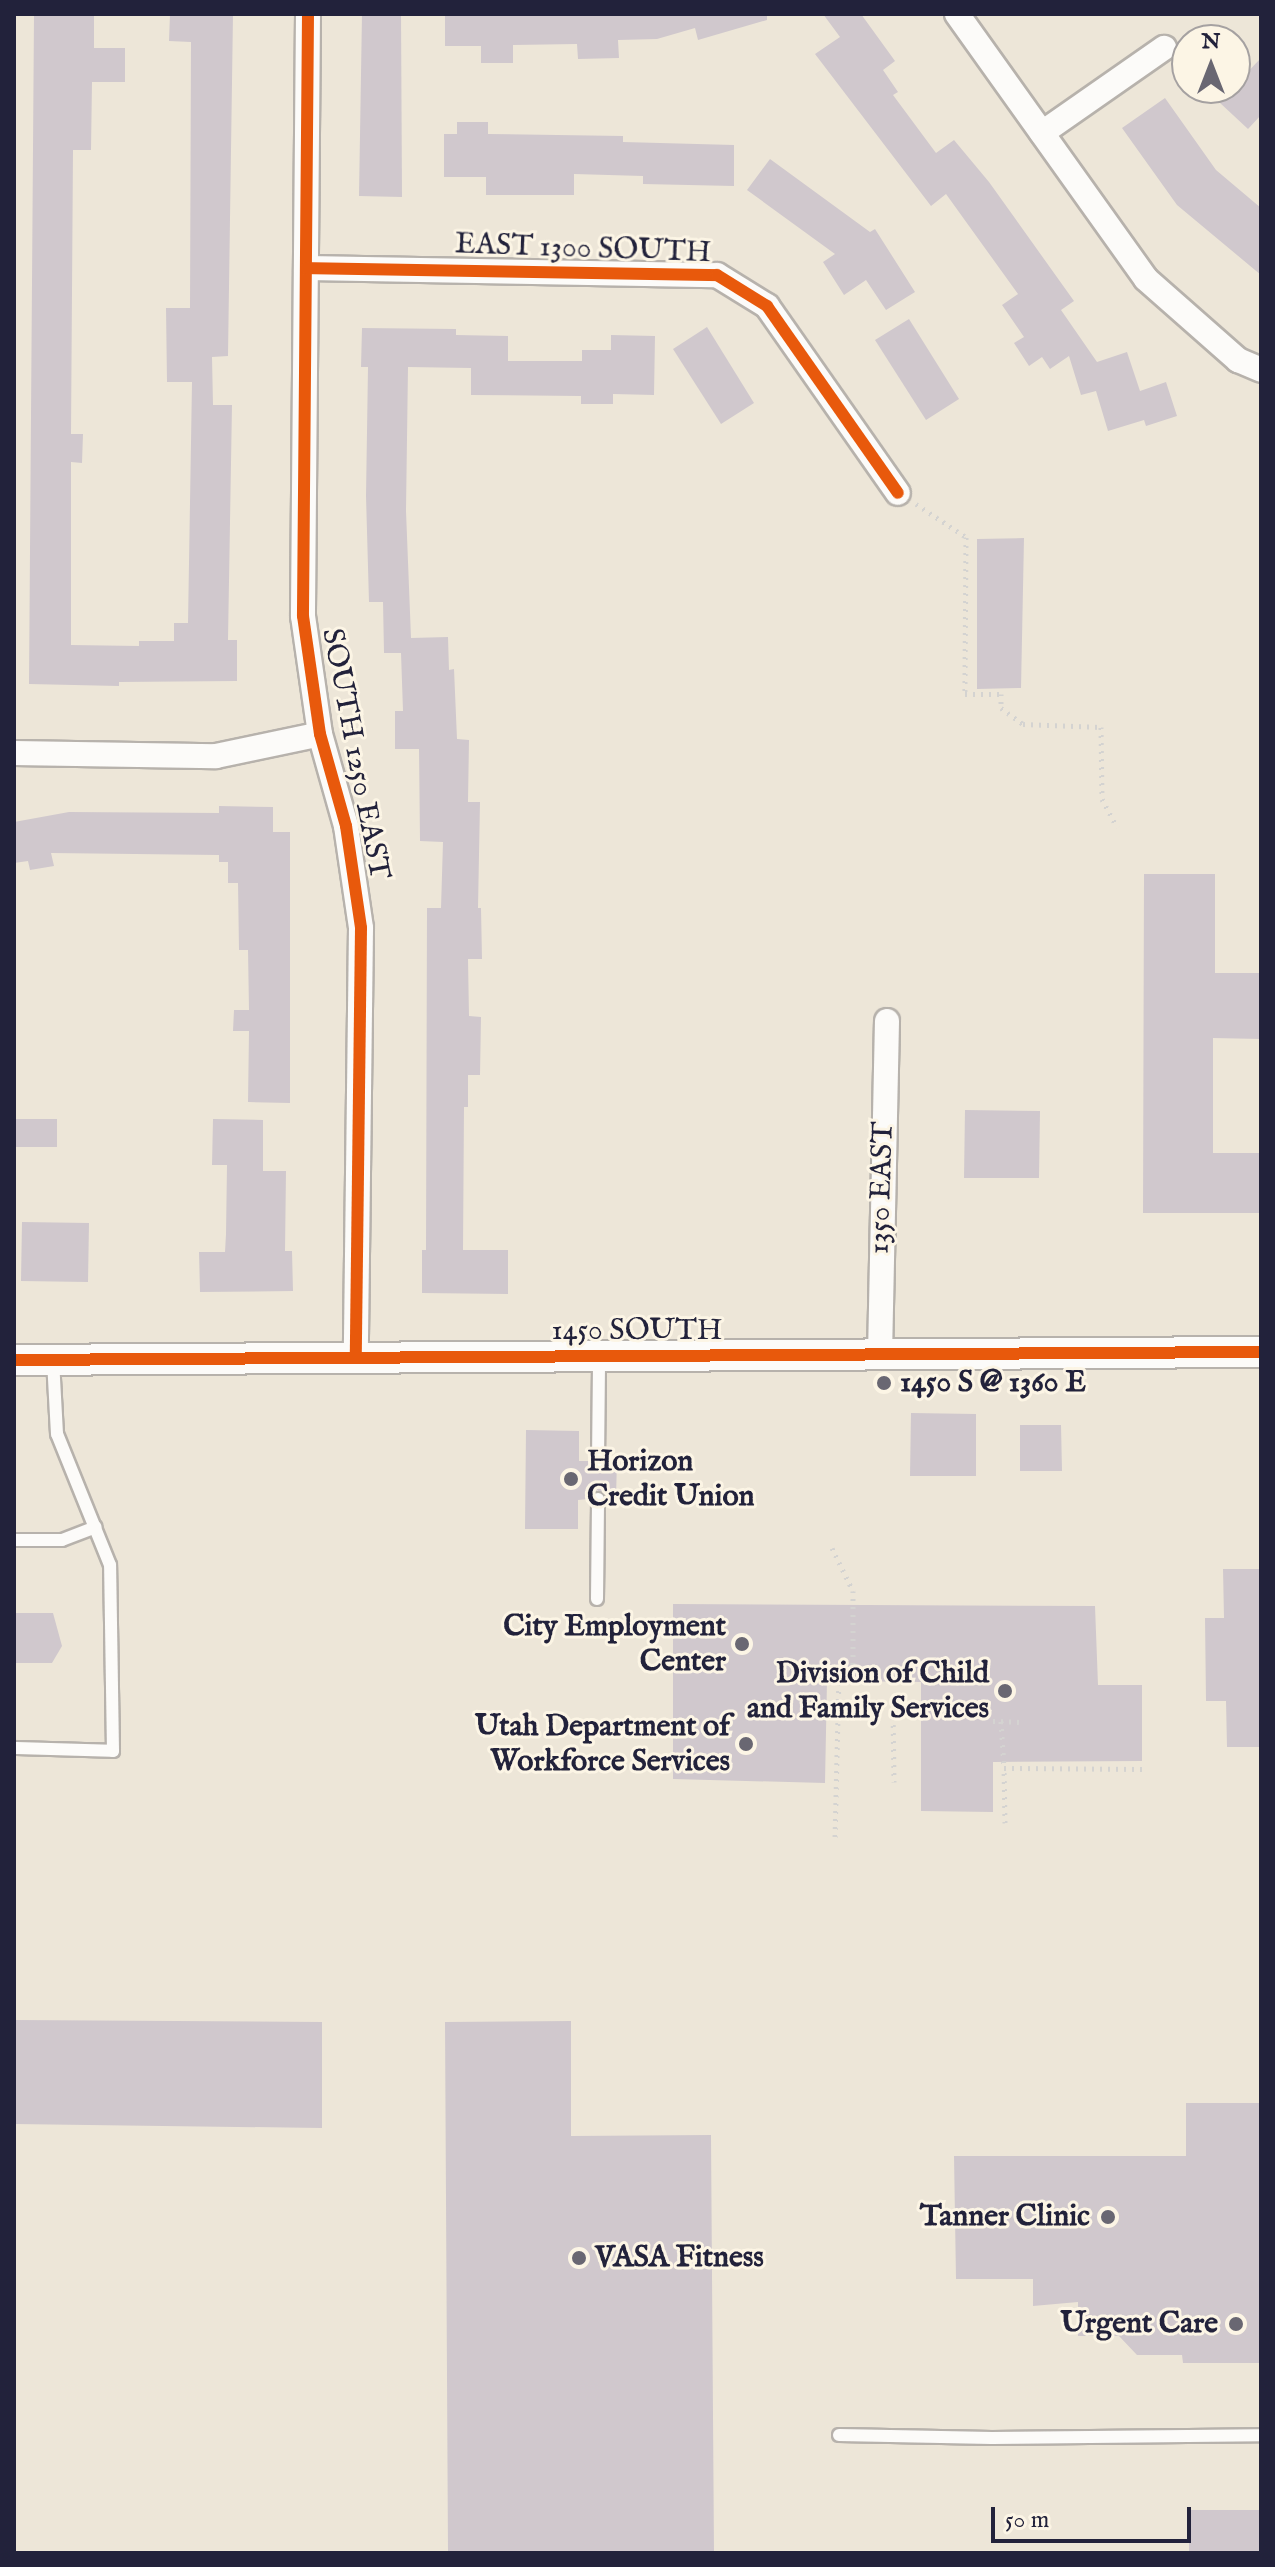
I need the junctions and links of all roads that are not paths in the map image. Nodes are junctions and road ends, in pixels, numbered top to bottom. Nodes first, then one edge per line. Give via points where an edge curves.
1 (308, 14) edge
2 (957, 14) edge
3 (1164, 48) dead end
4 (1042, 133) junction
5 (306, 268) junction
6 (1261, 370) edge
7 (898, 493) road end
8 (320, 734) junction
9 (14, 753) edge
10 (887, 1021) dead end
11 (1261, 1352) edge
12 (880, 1355) junction
13 (599, 1357) junction
14 (356, 1358) junction
15 (14, 1360) edge
16 (53, 1360) junction
17 (598, 1461) dead end
18 (598, 1499) dead end
19 (96, 1527) junction
20 (14, 1540) edge
21 (597, 1599) dead end
22 (14, 1748) edge
23 (839, 2435) dead end
24 (1261, 2435) edge

1 - 5 street, SOUTH 1250 EAST
2 - 4 street
3 - 4 street
4 - 6 street via 1146,279 1238,360
5 - 7 street, EAST 1300 SOUTH via 717,275 767,306
5 - 8 street, SOUTH 1250 EAST via 303,616
8 - 9 street via 216,756
8 - 14 street, SOUTH 1250 EAST via 346,826 361,928
10 - 12 street, 1350 EAST
11 - 12 street, 1450 SOUTH
12 - 13 street, 1450 SOUTH
13 - 14 street, 1450 SOUTH
13 - 17 lane
14 - 16 street, 1450 SOUTH
15 - 16 street, 1450 SOUTH
16 - 19 lane via 57,1434
18 - 21 lane
19 - 20 lane via 62,1540
19 - 22 lane via 110,1565 113,1751
23 - 24 lane

